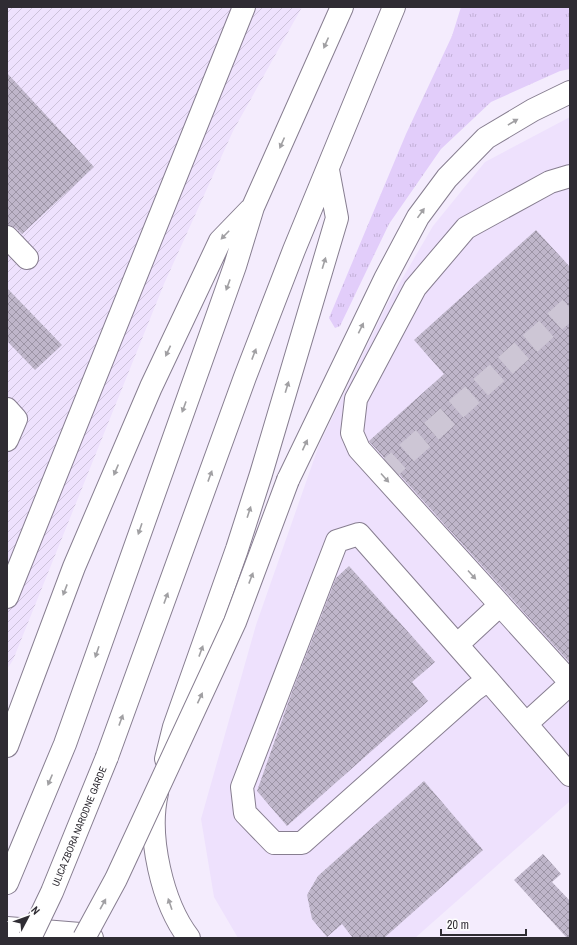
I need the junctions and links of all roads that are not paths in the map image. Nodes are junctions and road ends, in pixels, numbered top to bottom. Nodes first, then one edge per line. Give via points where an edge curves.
1 (244, 7) edge
2 (342, 7) edge
3 (394, 7) edge
4 (570, 92) edge
5 (328, 170) junction
6 (570, 176) edge
7 (253, 207) junction
8 (7, 237) edge
9 (27, 258) dead end
10 (7, 409) edge
11 (7, 440) edge
12 (7, 597) edge
13 (500, 605) junction
14 (458, 644) junction
15 (488, 680) junction
16 (570, 683) edge
17 (526, 724) junction
18 (7, 746) edge
19 (570, 775) edge
20 (7, 883) edge
21 (7, 928) edge
22 (30, 938) edge
23 (84, 938) edge
24 (92, 938) edge
25 (189, 938) edge

1 - 12 main road
2 -> 7 main road
3 - 5 main road, ULICA ZBORA NARODNE GARDE
23 -> 4 main road, bridge via 116,879 235,622 288,480 385,279 418,217 447,178 486,138
22 -> 5 main road, ULICA ZBORA NARODNE GARDE, bridge via 52,892 107,757 245,377
25 -> 5 main road via 170,908 158,859 153,810 174,727 244,526 337,218
6 -> 13 main road via 550,182 466,228 416,288 356,399 352,433 359,449
7 -> 18 main road via 220,241 151,387 74,567
7 -> 20 main road via 235,266 65,744
8 - 9 main road
10 - 11 main road via 16,419
13 - 14 main road
13 - 16 main road
14 - 15 main road
14 - 15 main road via 359,534 337,541 242,787 245,813 274,844 302,843
15 - 17 main road
16 - 17 main road
17 - 19 main road
21 - 24 main road via 80,934

